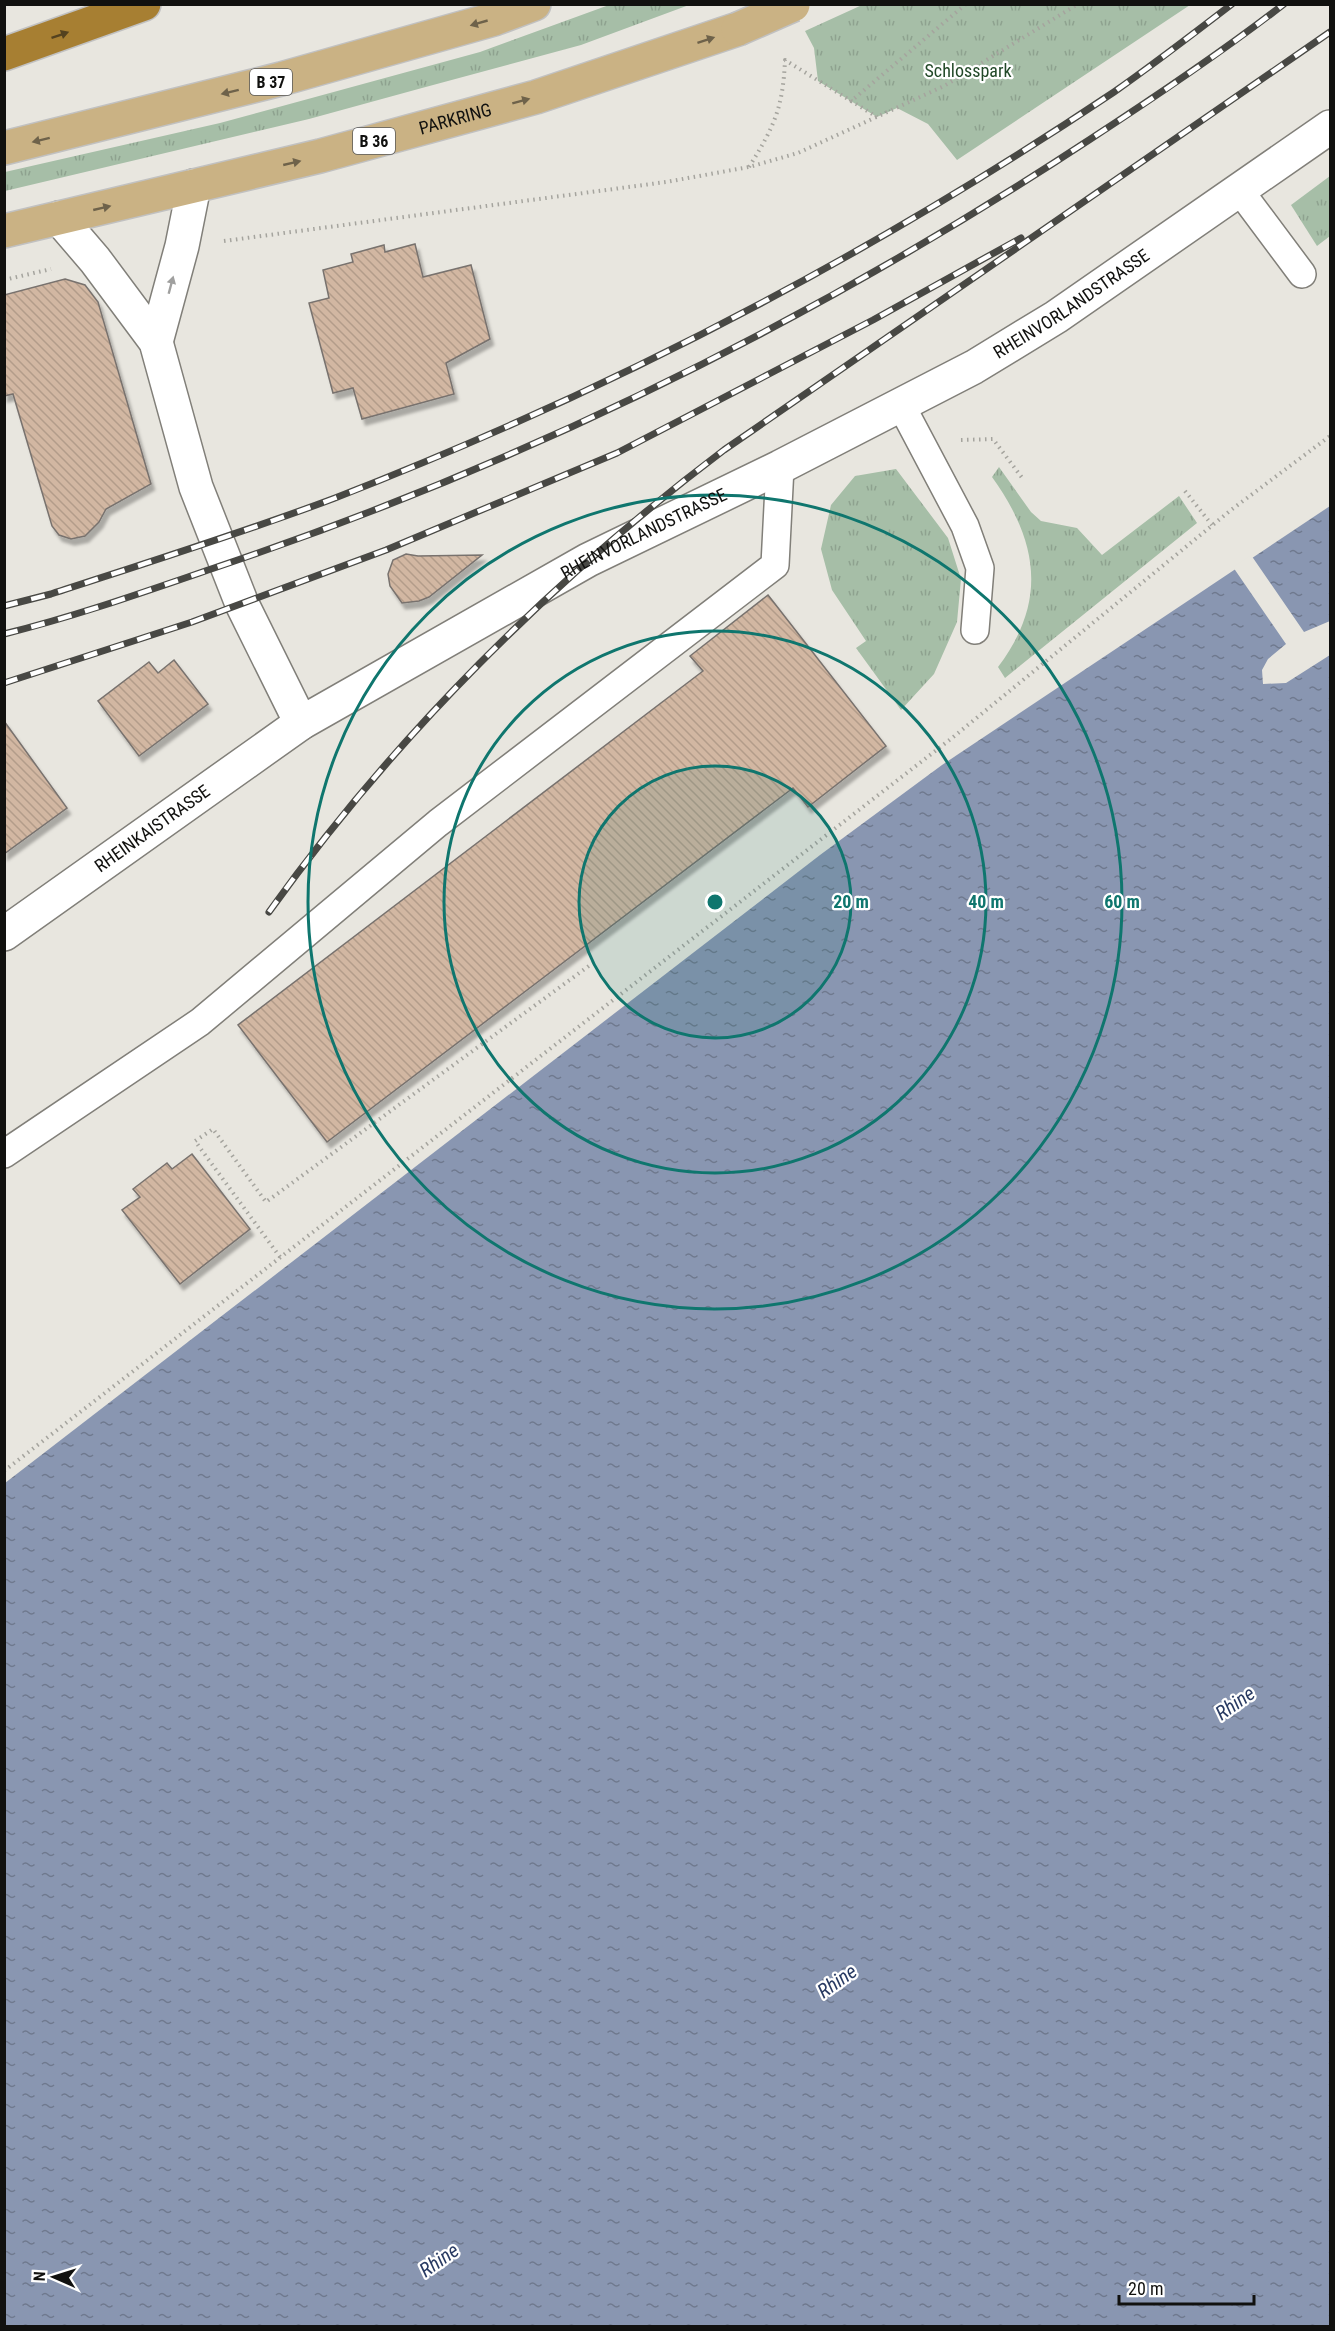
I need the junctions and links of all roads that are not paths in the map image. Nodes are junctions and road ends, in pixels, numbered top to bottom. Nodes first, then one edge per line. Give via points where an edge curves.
1 (144, 4) edge
2 (534, 4) edge
3 (793, 5) edge
4 (4, 54) edge
5 (1330, 127) edge
6 (4, 148) edge
7 (194, 186) junction
8 (1240, 191) junction
9 (59, 218) junction
10 (4, 231) edge
11 (1302, 274) dead end
12 (156, 342) junction
13 (902, 405) junction
14 (780, 467) junction
15 (975, 630) dead end
16 (301, 723) junction
17 (4, 934) edge
18 (4, 1154) edge

4 -> 1 highway
2 -> 6 main road, B 37 via 494,19 281,79
7 -> 3 main road, PARKRING / B 36, bridge via 536,97 738,29
5 - 8 street, RHEINVORLANDSTRASSE
9 -> 7 main road, PARKRING / B 36
12 -> 7 street
8 - 11 lane
8 - 13 street, RHEINVORLANDSTRASSE via 1056,317
9 - 10 main road, PARKRING / B 36
9 - 12 street
12 - 16 street via 205,508 242,604
13 - 14 street, RHEINVORLANDSTRASSE
13 - 15 lane via 965,526 980,568
14 - 16 street, RHEINVORLANDSTRASSE via 588,560
14 - 18 lane via 775,566 438,823 200,1022
16 - 17 street, RHEINKAISTRASSE

